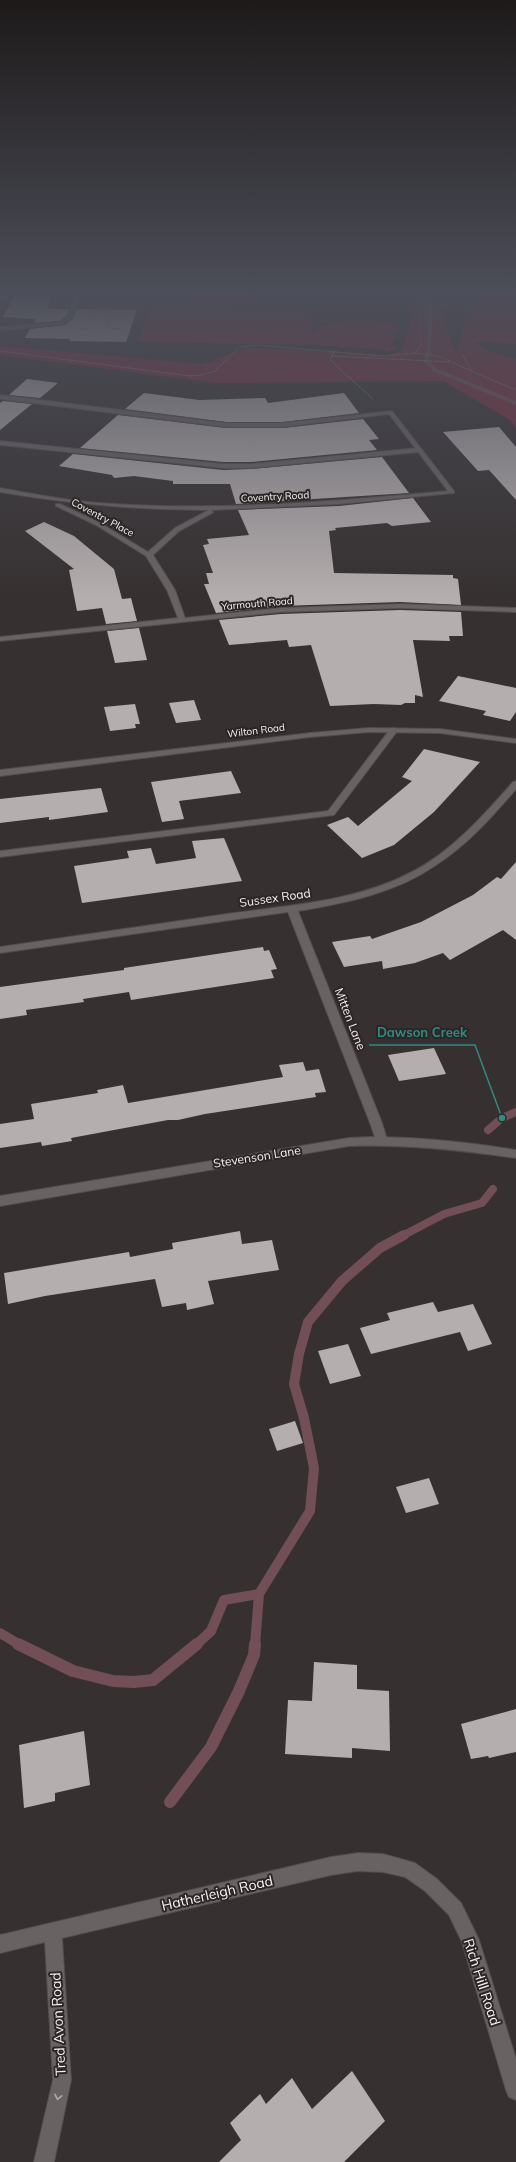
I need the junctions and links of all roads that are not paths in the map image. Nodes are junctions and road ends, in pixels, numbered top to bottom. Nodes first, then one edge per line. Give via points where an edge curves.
1 (0, 397) edge
2 (0, 443) edge
3 (419, 450) junction
4 (0, 490) edge
5 (45, 500) junction
6 (215, 510) junction
7 (149, 555) junction
8 (516, 610) edge
9 (182, 620) junction
10 (0, 639) edge
11 (394, 730) junction
12 (516, 741) edge
13 (0, 773) edge
14 (516, 784) edge
15 (0, 854) edge
16 (292, 909) junction
17 (0, 950) edge
18 (381, 1140) junction
19 (516, 1154) edge
20 (0, 1201) edge
21 (430, 1885) joint
22 (53, 1932) junction
23 (0, 1944) edge
24 (516, 2090) edge
25 (44, 2162) edge

1 - 3 street, Coventry Road via 226,425 283,425 390,412
2 - 3 street via 224,466 251,466
3 - 6 street, Coventry Road via 452,492
4 - 5 street, Coventry Road
5 - 6 street, Coventry Road via 139,509
5 - 7 street, Coventry Place via 98,524
6 - 7 street via 177,528
7 - 9 street, Coventry Place via 171,590
8 - 9 street, Yarmouth Road via 348,606
9 - 10 street, Yarmouth Road
11 - 12 street, Wilton Road via 440,730
11 - 13 street, Wilton Road via 310,735
11 - 15 street via 331,813
14 - 16 street, Sussex Road via 471,834 433,863 399,882 328,903
16 - 17 street, Sussex Road
16 - 18 street, Mitten Lane
18 - 19 street, Stevenson Lane via 446,1144
18 - 20 street, Stevenson Lane via 317,1147
21 - 22 street, Hatherleigh Road via 409,1869 383,1863 358,1862 331,1866
21 - 24 street, Rich Hill Road via 455,1909 470,1940
22 - 23 street, Hatherleigh Road
22 -> 25 street, Tred Avon Road via 62,2080

